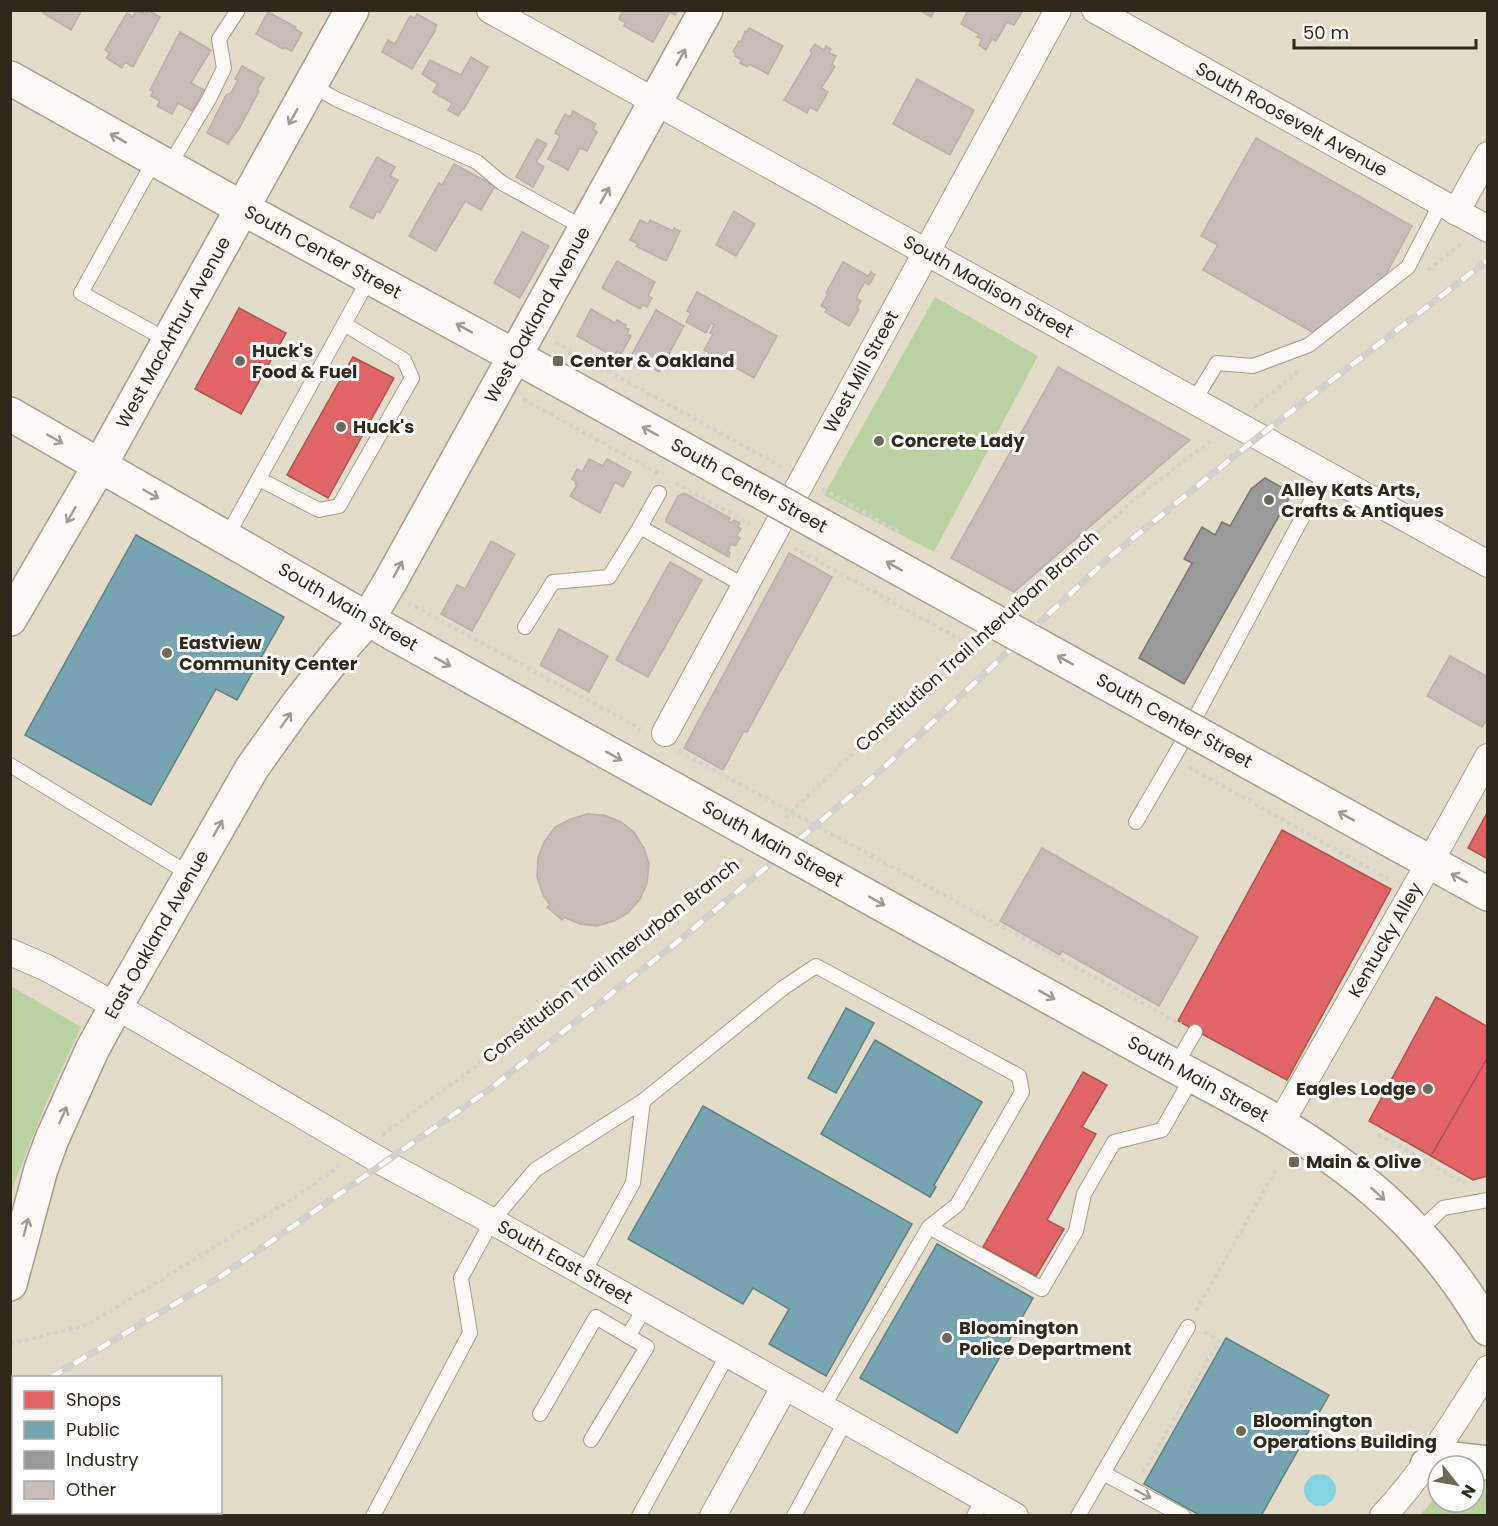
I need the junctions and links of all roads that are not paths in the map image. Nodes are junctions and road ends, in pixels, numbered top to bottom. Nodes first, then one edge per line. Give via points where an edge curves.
1 (238, 10) edge
2 (352, 10) edge
3 (490, 10) edge
4 (706, 10) edge
5 (1058, 10) edge
6 (1095, 10) edge
7 (10, 78) edge
8 (311, 85) junction
9 (656, 103) junction
10 (1488, 155) edge
11 (162, 163) junction
12 (242, 208) junction
13 (1449, 208) junction
14 (586, 229) junction
15 (1488, 229) edge
16 (926, 253) junction
17 (370, 277) junction
18 (344, 324) junction
19 (168, 340) junction
20 (515, 356) junction
21 (1194, 401) junction
22 (10, 414) edge
23 (100, 465) junction
24 (1326, 475) junction
25 (259, 479) junction
26 (659, 493) dead end
27 (640, 527) junction
28 (226, 538) junction
29 (1488, 564) edge
30 (745, 586) junction
31 (10, 619) edge
32 (388, 620) junction
33 (525, 627) dead end
34 (662, 738) road end
35 (1488, 757) edge
36 (10, 765) edge
37 (1136, 822) dead end
38 (1430, 862) junction
39 (191, 875) junction
40 (1488, 894) edge
41 (10, 952) edge
42 (116, 1006) junction
43 (1195, 1032) road end
44 (1174, 1066) junction
45 (643, 1101) junction
46 (1280, 1124) junction
47 (1488, 1200) edge
48 (492, 1221) junction
49 (929, 1227) junction
50 (1418, 1233) junction
51 (583, 1274) junction
52 (10, 1284) edge
53 (645, 1308) junction
54 (1188, 1327) dead end
55 (1488, 1329) edge
56 (628, 1336) junction
57 (728, 1354) junction
58 (1488, 1369) edge
59 (785, 1386) junction
60 (823, 1407) junction
61 (540, 1414) dead end
62 (846, 1420) junction
63 (591, 1440) dead end
64 (1434, 1454) edge
65 (1426, 1466) edge
66 (1103, 1473) junction
67 (979, 1507) edge
68 (373, 1515) edge
69 (639, 1515) edge
70 (713, 1515) edge
71 (794, 1515) edge
72 (1015, 1515) edge
73 (1078, 1515) edge
74 (1182, 1515) edge
75 (1383, 1515) edge

1 - 11 lane via 219,39 224,68 209,99
2 - 8 main road, West MacArthur Avenue
3 - 9 street, South Madison Street
9 -> 4 main road, West Oakland Avenue
5 - 16 street, West Mill Street
6 - 13 street, South Roosevelt Avenue
11 -> 7 main road, South Center Street
8 -> 12 main road, West MacArthur Avenue
8 - 14 lane via 477,162 502,183
14 -> 9 main road, West Oakland Avenue
9 - 16 street, South Madison Street
10 - 13 street
11 - 12 main road, South Center Street
11 - 19 lane via 81,293
12 - 17 main road, South Center Street
12 - 19 main road, West MacArthur Avenue
13 - 15 street, South Roosevelt Avenue
13 - 21 lane via 1408,267 1310,345 1253,366 1217,363
14 - 20 main road, West Oakland Avenue
16 - 21 street, South Madison Street
16 - 30 street, West Mill Street
17 - 18 lane
20 -> 17 main road, South Center Street
18 - 25 lane
18 - 25 lane via 404,360 412,378 339,506 319,510
19 - 23 main road, West MacArthur Avenue
32 -> 20 main road, West Oakland Avenue
38 -> 20 main road, South Center Street, bridge
21 - 24 street, South Madison Street
22 -> 23 main road, South Main Street
23 -> 28 main road, South Main Street
23 -> 31 main road, West MacArthur Avenue
24 - 29 street, South Madison Street
24 - 37 lane
25 - 28 lane
26 - 27 lane
27 - 30 lane
27 - 33 lane via 609,577 553,582
28 - 32 main road, South Main Street
30 - 34 street, West Mill Street
39 -> 32 main road, East Oakland Avenue via 252,768 297,705 342,648
32 -> 44 main road, South Main Street, bridge
35 - 38 street, Kentucky Alley
36 - 39 lane
40 -> 38 main road, South Center Street
38 - 46 street, Kentucky Alley
39 - 42 main road, East Oakland Avenue
41 - 42 street, South East Street
42 - 48 street, South East Street
52 -> 42 main road, East Oakland Avenue via 52,1139
43 - 44 lane
44 - 46 main road, South Main Street
44 - 49 lane via 1162,1130 1114,1142 1084,1194 1076,1231 1042,1289
45 - 48 lane via 535,1170
45 - 49 lane via 816,966 1019,1076 1022,1092 957,1204
45 - 51 lane via 633,1184
46 -> 50 main road, South Main Street via 1377,1192
47 - 50 lane via 1443,1208
48 - 51 street, South East Street
48 - 68 lane via 461,1278 470,1333
49 - 60 lane
50 - 55 main road, South Main Street via 1458,1282
51 - 53 street, South East Street
53 - 56 lane
53 - 57 street, South East Street
54 - 66 lane
56 - 61 lane via 596,1317
56 - 63 lane via 647,1347
57 - 59 street, South East Street
57 - 69 lane
58 - 64 street
59 - 60 street, South East Street
59 - 70 street
60 - 62 street, South East Street
62 - 67 street, South East Street
62 - 71 lane
65 - 75 street
66 - 73 lane
66 -> 74 lane
67 - 72 street, South East Street

